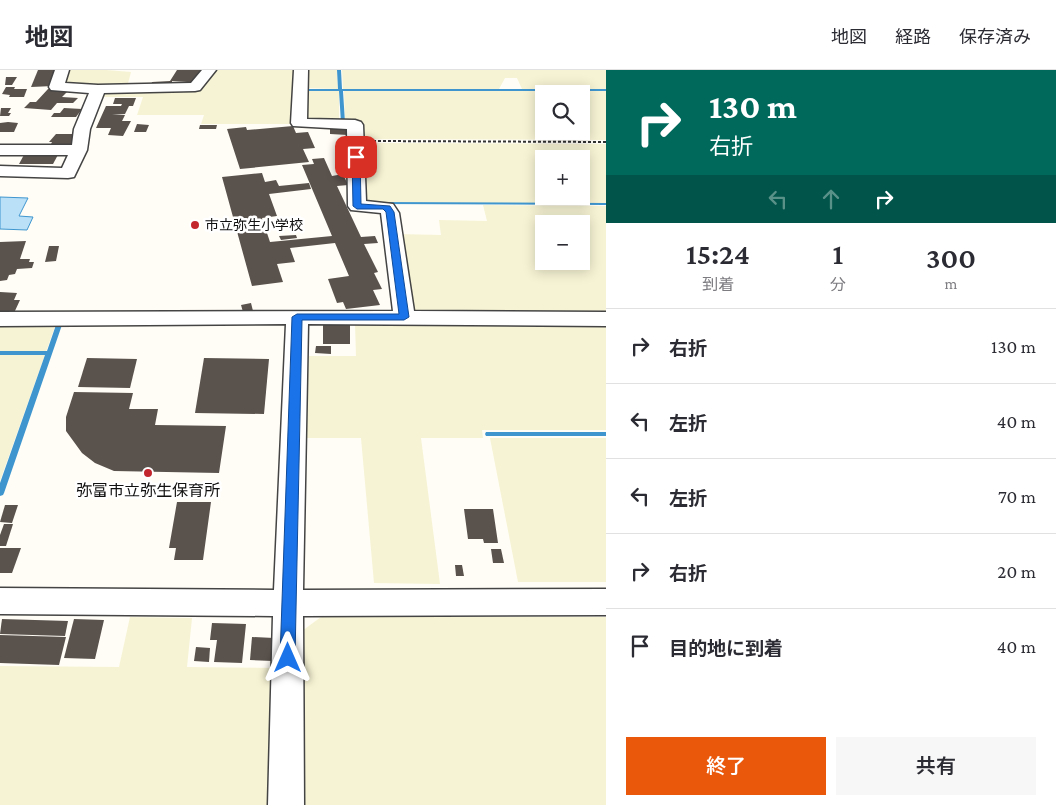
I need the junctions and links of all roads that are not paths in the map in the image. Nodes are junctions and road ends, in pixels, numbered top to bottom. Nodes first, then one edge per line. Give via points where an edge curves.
1 (62, 70) edge
2 (209, 70) edge
3 (301, 70) edge
4 (98, 89) junction
5 (0, 150) edge
6 (79, 150) junction
7 (0, 171) edge
8 (297, 317) junction
9 (404, 317) junction
10 (606, 318) edge
11 (0, 319) edge
12 (0, 601) edge
13 (606, 602) edge
14 (288, 603) junction
15 (286, 805) edge

1 - 4 street via 56,87
2 - 4 street via 195,87
3 - 9 street via 299,123 355,125 357,206 383,206 390,212
4 - 6 street via 82,129
5 - 6 street
6 - 7 street via 68,173
8 - 9 street
8 - 11 street
8 - 14 street
9 - 10 street
12 - 14 street
13 - 14 street
14 - 15 street

